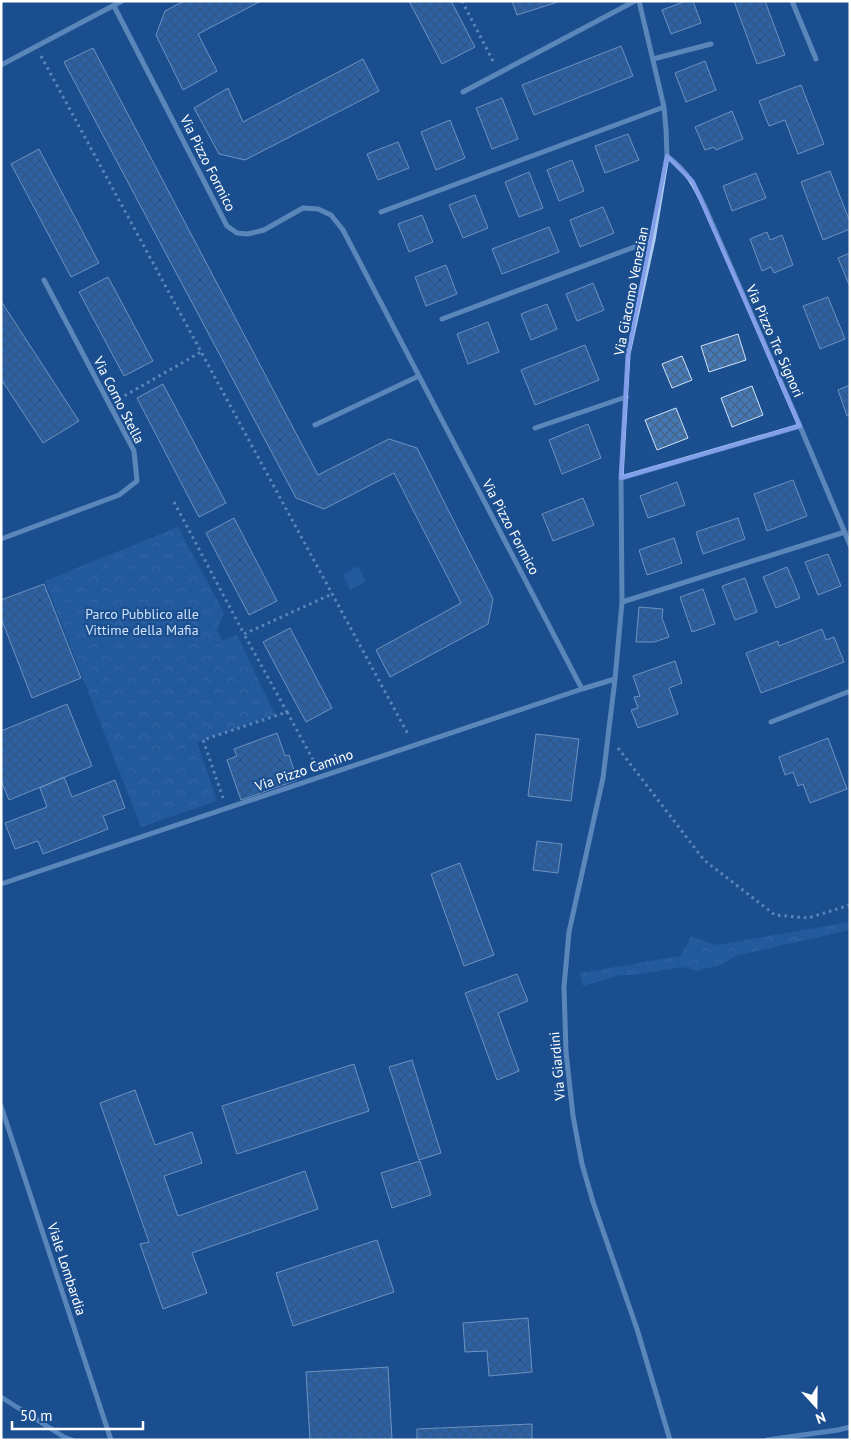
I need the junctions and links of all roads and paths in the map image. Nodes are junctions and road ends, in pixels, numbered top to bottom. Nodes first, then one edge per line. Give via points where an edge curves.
1 (122, 1) edge
2 (462, 1) edge
3 (637, 1) edge
4 (792, 1) edge
5 (114, 6) junction
6 (711, 44) dead end
7 (36, 46) junction
8 (653, 59) junction
9 (816, 59) dead end
10 (1, 64) edge
11 (499, 73) junction
12 (463, 92) dead end
13 (664, 107) junction
14 (666, 156) junction
15 (381, 212) dead end
16 (653, 240) junction
17 (44, 280) dead end
18 (442, 319) dead end
19 (201, 352) junction
20 (419, 376) junction
21 (626, 397) junction
22 (110, 404) junction
23 (315, 425) dead end
24 (800, 426) junction
25 (535, 428) dead end
26 (621, 478) junction
27 (174, 502) dead end
28 (844, 532) junction
29 (1, 539) edge
30 (850, 545) edge
31 (332, 594) junction
32 (622, 602) junction
33 (244, 634) junction
34 (615, 680) junction
35 (582, 689) junction
36 (850, 691) edge
37 (287, 712) junction
38 (771, 722) dead end
39 (608, 735) junction
40 (414, 746) junction
41 (323, 776) junction
42 (227, 808) junction
43 (1, 884) edge
44 (850, 905) edge
45 (1, 1106) edge
46 (111, 1440) edge
47 (670, 1440) edge

1 - 5 street
2 - 11 path
3 - 8 street, Via Giacomo Venezian
3 - 11 street
4 - 9 street
5 - 7 street
5 - 20 street, Via Pizzo Formico via 227,226 237,233 248,234 264,230 303,208 318,209 331,215 343,230
6 - 8 street
7 - 10 street
7 - 19 path
8 - 13 street, Via Giacomo Venezian
11 - 12 street
13 - 14 street, Via Giacomo Venezian
13 - 15 street
14 - 16 street, Via Giacomo Venezian
14 - 24 street, Via Pizzo Tre Signori via 693,182
16 - 18 street
16 - 21 street, Via Giacomo Venezian via 628,354
17 - 22 street, Via Corno Stella
19 - 22 path
19 - 31 path
20 - 23 street
20 - 35 street, Via Pizzo Formico
21 - 25 street
21 - 26 street, Via Giacomo Venezian
22 - 29 street, Via Corno Stella via 134,451 137,481 120,495
24 - 26 street
24 - 28 street, Via Pizzo Tre Signori
26 - 32 street, Via Giacomo Venezian
27 - 33 path
28 - 30 street, Via Pizzo Tre Signori
28 - 32 street
31 - 33 path
31 - 40 path
32 - 34 street, Via Giacomo Venezian
33 - 37 path
34 - 35 street, Via Pizzo Camino
34 - 39 street, Via Giardini
35 - 40 street, Via Pizzo Camino
36 - 38 street
37 - 41 path
37 - 42 path via 203,740
39 - 44 path via 704,860 775,915 808,918
39 - 47 street, Via Giardini via 603,778 569,932 564,987 566,1052 582,1164
40 - 41 street, Via Pizzo Camino
41 - 42 street, Via Pizzo Camino
42 - 43 street, Via Pizzo Camino
45 - 46 street, Viale Lombardia

